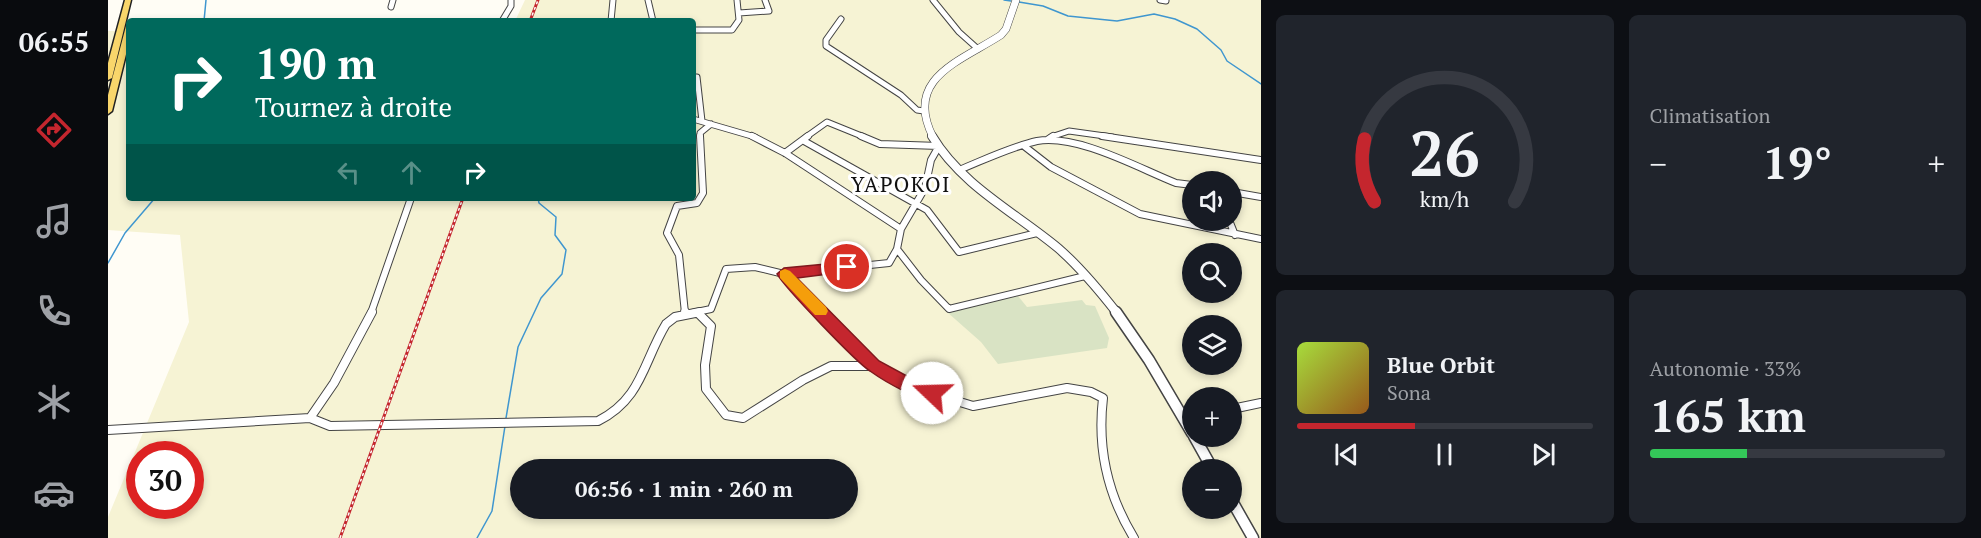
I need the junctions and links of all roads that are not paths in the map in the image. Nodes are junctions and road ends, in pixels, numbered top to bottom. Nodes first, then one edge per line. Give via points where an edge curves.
1 (128, 0) edge
2 (135, 0) edge
3 (393, 0) edge
4 (511, 0) edge
5 (613, 0) edge
6 (648, 0) edge
7 (737, 0) edge
8 (765, 0) edge
9 (933, 0) edge
10 (1015, 2) edge
11 (391, 7) dead end
12 (739, 13) junction
13 (131, 18) edge
14 (503, 18) edge
15 (611, 18) edge
16 (652, 18) edge
17 (841, 18) dead end
18 (696, 30) edge
19 (126, 40) edge
20 (978, 49) junction
21 (696, 77) edge
22 (108, 78) edge
23 (108, 111) edge
24 (924, 111) junction
25 (696, 120) edge
26 (702, 121) junction
27 (711, 124) junction
28 (1047, 140) junction
29 (804, 141) junction
30 (939, 146) junction
31 (1024, 146) junction
32 (785, 153) junction
33 (1261, 160) edge
34 (959, 170) junction
35 (1182, 184) edge
36 (1242, 193) edge
37 (1261, 196) edge
38 (410, 201) edge
39 (918, 205) junction
40 (901, 229) junction
41 (1233, 231) edge
42 (1037, 232) junction
43 (1235, 235) junction
44 (1261, 239) edge
45 (897, 249) junction
46 (784, 274) junction
47 (1085, 276) junction
48 (698, 313) junction
49 (685, 315) junction
50 (873, 366) junction
51 (1261, 403) edge
52 (1242, 407) edge
53 (1182, 410) edge
54 (310, 418) junction
55 (108, 430) edge
56 (1242, 519) edge
57 (1134, 538) edge
58 (1253, 538) edge

1 - 22 main road
2 - 13 main road
3 - 11 street
4 - 14 street
5 - 15 street
6 - 16 street
7 - 12 street
8 - 12 street via 769,11
9 - 20 street via 958,32
10 - 20 street via 1006,29
12 - 18 street via 732,30
17 - 24 street via 826,46 901,95 917,110
19 - 23 main road
20 - 24 street via 935,79 926,94
21 - 26 street
24 - 30 street
25 - 26 street
26 - 27 street
27 - 32 street via 750,135
27 - 49 street via 700,133 703,193 697,203 677,206 667,233 678,255
28 - 31 street
28 - 33 street via 1069,131
28 - 35 street via 1079,147
29 - 30 street via 827,122 880,144
29 - 32 street
29 - 39 street
30 - 34 street
30 - 39 street
31 - 34 street
31 - 43 street via 1051,167 1140,214
32 - 40 street
34 - 42 street
36 - 37 street
38 - 54 street via 375,306 334,384
39 - 40 street
39 - 42 street via 927,210 959,252
40 - 45 street
41 - 43 street
42 - 47 street
43 - 44 street
45 - 46 street via 889,263
45 - 47 street via 949,309
46 - 48 street via 770,269 726,269 711,309
46 - 50 street
47 - 53 street via 1122,320
48 - 49 street
48 - 50 street via 711,327 706,389 726,415 743,418 831,366
49 - 54 street via 674,317 663,328 642,381 612,417 598,421 330,426
50 - 57 street via 911,387 973,406 1067,388 1103,398 1099,434 1102,457 1120,515
51 - 52 street
54 - 55 street
56 - 58 street

